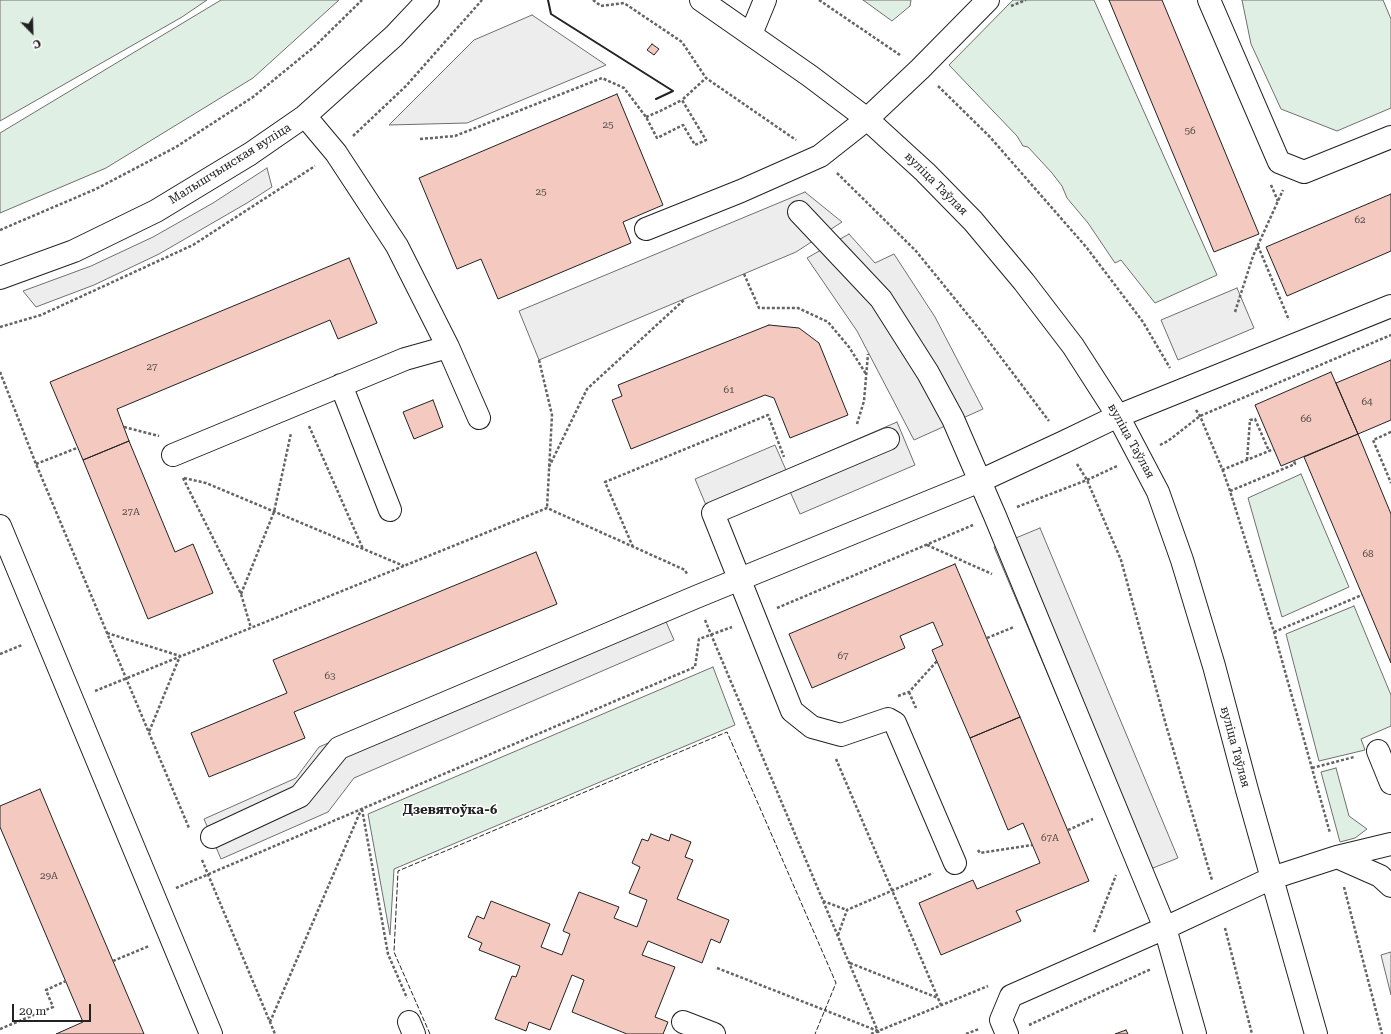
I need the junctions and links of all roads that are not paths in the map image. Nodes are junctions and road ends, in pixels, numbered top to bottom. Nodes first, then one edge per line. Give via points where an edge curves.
1 (428, 0) edge
2 (701, 0) edge
3 (765, 0) edge
4 (988, 0) edge
5 (1208, 0) edge
6 (751, 34) junction
7 (305, 116) junction
8 (867, 119) junction
9 (1391, 137) edge
10 (799, 212) dead end
11 (646, 229) dead end
12 (0, 278) edge
13 (1391, 306) edge
14 (448, 347) junction
15 (341, 385) junction
16 (1118, 416) junction
17 (479, 418) dead end
18 (888, 439) dead end
19 (173, 455) road end
20 (980, 481) junction
21 (390, 510) dead end
22 (0, 526) edge
23 (739, 580) junction
24 (1378, 751) road end
25 (1391, 784) edge
26 (212, 837) dead end
27 (1391, 844) edge
28 (1337, 857) junction
29 (955, 863) road end
30 (1272, 878) junction
31 (1391, 886) edge
32 (1165, 928) junction
33 (683, 1022) dead end
34 (211, 1034) edge
35 (714, 1034) edge
36 (1007, 1034) edge
37 (1195, 1034) edge
38 (1316, 1034) edge

1 - 7 street, Малышчынская вуліца via 394,36
2 - 6 street, вуліца Таўлая
3 - 6 street
4 - 8 street
5 - 9 street via 1279,162 1304,172
6 - 8 street, вуліца Таўлая
7 - 12 street, Малышчынская вуліца via 250,154 156,210 74,251
7 - 14 street via 336,153 397,246
8 - 11 street via 820,156
8 - 16 street, вуліца Таўлая via 925,172 972,221 1024,282 1073,346
10 - 20 street via 880,299 928,373 953,419
13 - 16 street
14 - 15 street via 405,359
14 - 17 street
15 - 19 street
15 - 21 street
16 - 20 street
16 - 30 street, вуліца Таўлая via 1158,492 1182,560
18 - 23 street via 713,513
20 - 23 street
20 - 32 street
22 - 34 street
23 - 26 street via 339,748 300,796
23 - 29 street via 792,711 812,727 841,735 888,719 895,723
24 - 25 street
27 - 28 street
28 - 30 street
28 - 31 street via 1380,876
30 - 32 street
30 - 38 street, вуліца Таўлая
32 - 36 street via 1011,996 1001,1020
32 - 37 street
33 - 35 street

